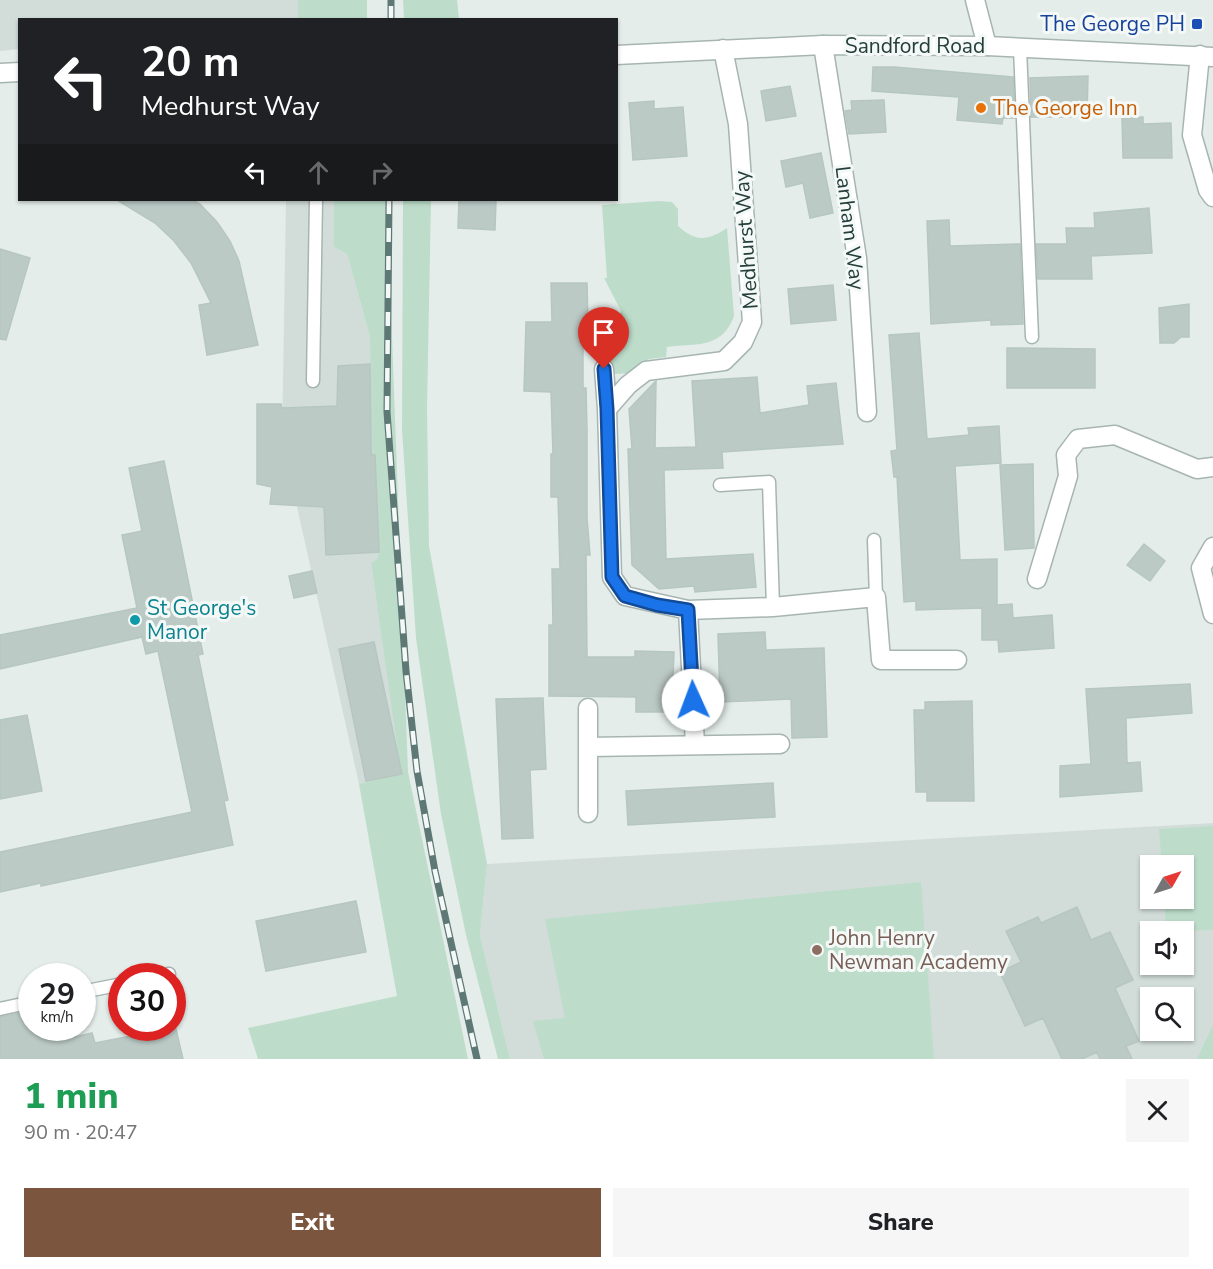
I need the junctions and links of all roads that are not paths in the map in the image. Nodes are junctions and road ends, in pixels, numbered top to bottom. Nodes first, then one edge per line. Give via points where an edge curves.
1 (975, 0) edge
2 (823, 45) junction
3 (987, 46) junction
4 (1020, 48) junction
5 (723, 49) junction
6 (618, 55) edge
7 (1206, 56) edge
8 (18, 72) edge
9 (0, 73) edge
10 (1213, 197) edge
11 (316, 201) edge
12 (1032, 337) dead end
13 (604, 369) dead end
14 (313, 381) dead end
15 (607, 409) junction
16 (867, 412) dead end
17 (1213, 467) edge
18 (720, 485) dead end
19 (874, 540) dead end
20 (1213, 547) edge
21 (1036, 579) dead end
22 (876, 597) junction
23 (773, 606) junction
24 (688, 610) junction
25 (1213, 614) edge
26 (957, 660) dead end
27 (588, 708) dead end
28 (780, 744) dead end
29 (695, 745) junction
30 (588, 747) junction
31 (588, 813) dead end
32 (18, 1005) edge
33 (0, 1009) edge

1 - 3 street
2 - 3 street, Sandford Road
2 - 5 street, Sandford Road
2 - 16 street, Lanham Way via 857,258
3 - 4 street, Sandford Road
4 - 7 street, Sandford Road
4 - 12 lane
5 - 6 street, Sandford Road
5 - 15 street, Medhurst Way via 738,124 752,322 743,342 724,361 646,370
7 - 10 street via 1192,135
8 - 9 street
11 - 14 lane
13 - 15 street
15 - 24 street via 612,577 625,596
17 - 21 street via 1197,469 1114,435 1078,440 1066,455 1068,476
18 - 23 lane via 769,482
19 - 22 lane
20 - 25 street via 1201,568
22 - 23 street
22 - 26 street via 881,660
23 - 24 street
24 - 29 street
27 - 30 street
28 - 29 street
29 - 30 street
30 - 31 street
32 - 33 lane

